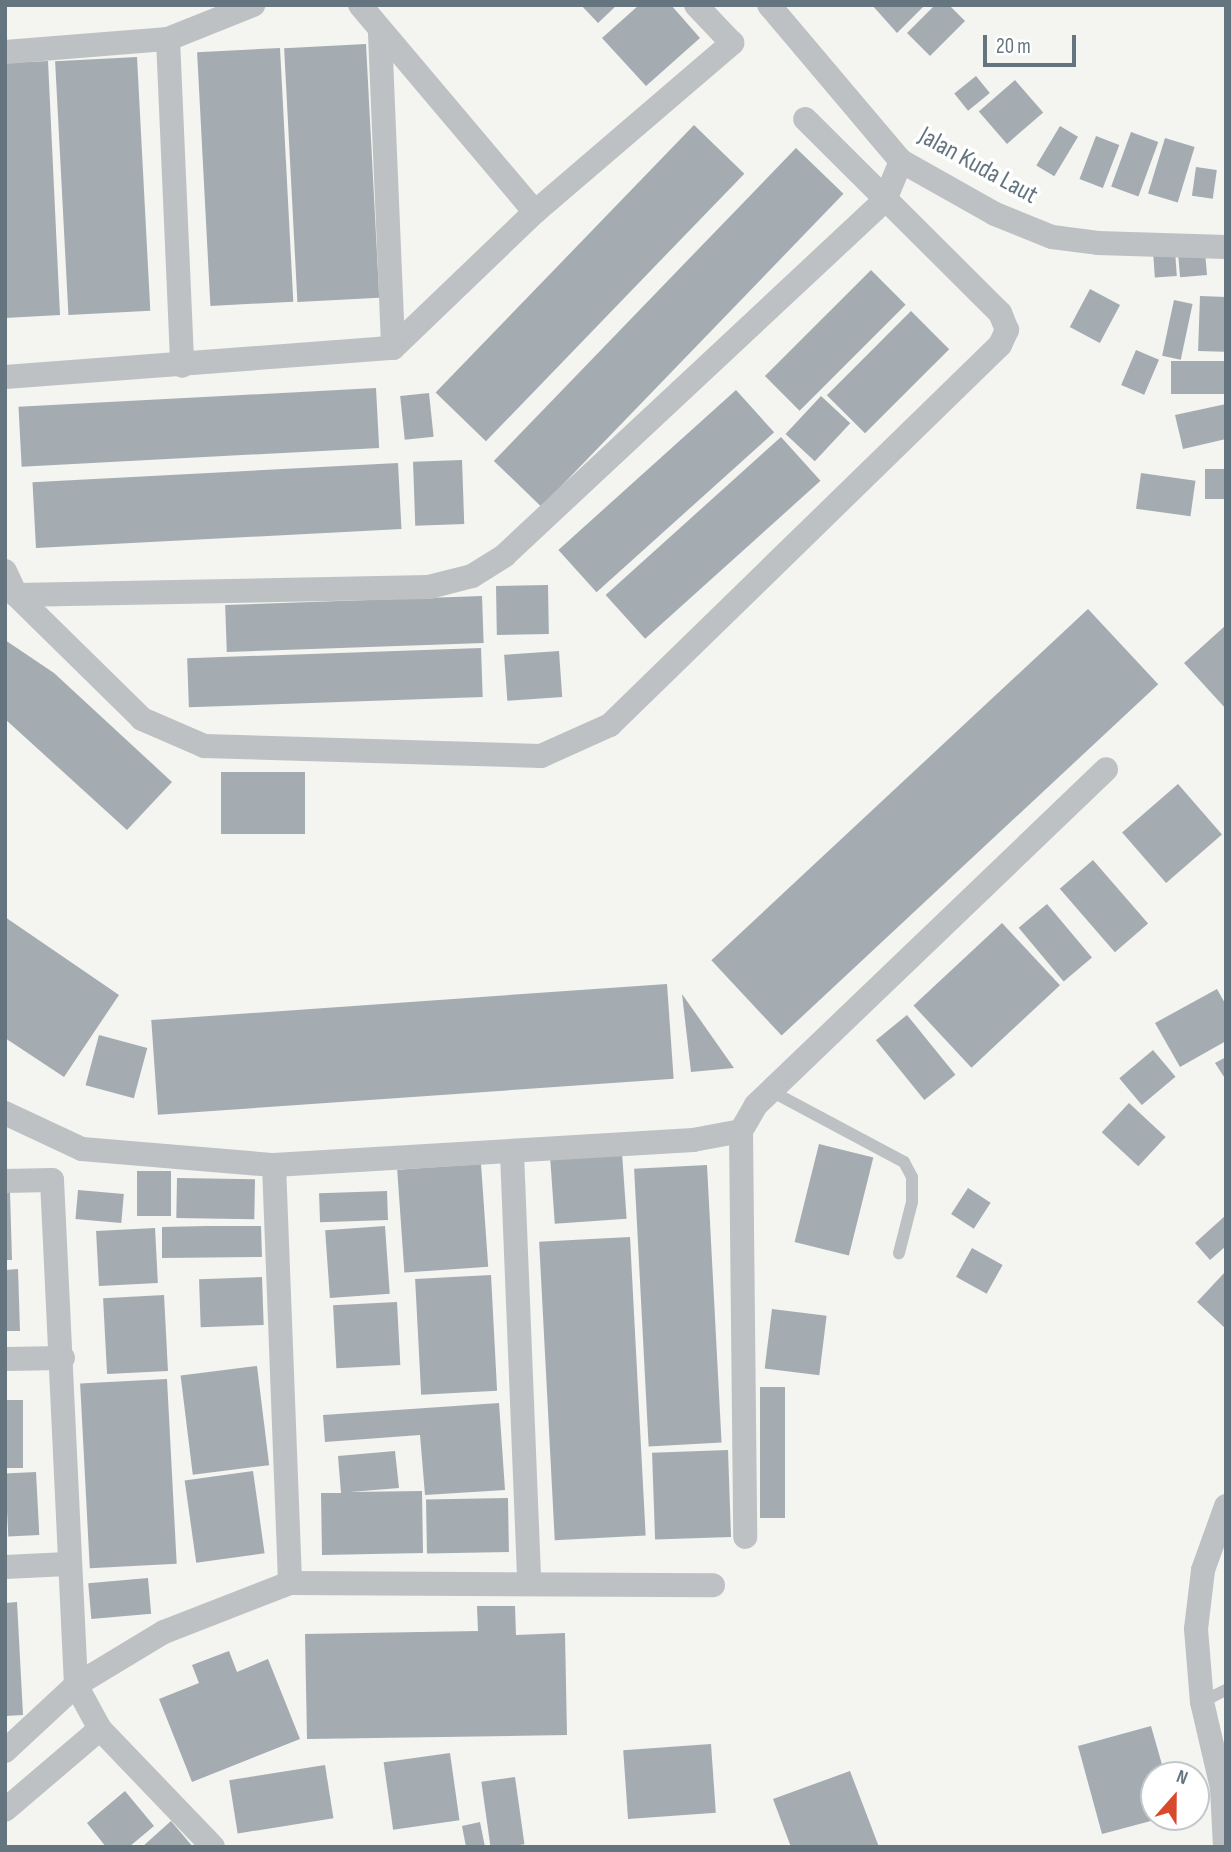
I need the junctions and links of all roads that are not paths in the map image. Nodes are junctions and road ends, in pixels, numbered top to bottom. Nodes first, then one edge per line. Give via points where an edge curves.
1 (253, 5) edge
2 (360, 5) edge
3 (696, 5) edge
4 (769, 5) edge
5 (380, 34) junction
6 (168, 39) junction
7 (5, 52) edge
8 (805, 119) dead end
9 (901, 161) junction
10 (885, 200) junction
11 (536, 212) junction
12 (1226, 247) edge
13 (393, 348) junction
14 (181, 366) junction
15 (5, 377) edge
16 (5, 571) edge
17 (16, 595) junction
18 (1106, 769) dead end
19 (771, 1091) junction
20 (5, 1113) edge
21 (741, 1131) junction
22 (512, 1153) junction
23 (274, 1165) junction
24 (5, 1181) edge
25 (899, 1253) dead end
26 (63, 1358) junction
27 (5, 1359) edge
28 (1226, 1506) edge
29 (745, 1537) dead end
30 (68, 1564) junction
31 (5, 1567) edge
32 (289, 1583) junction
33 (529, 1584) junction
34 (713, 1585) dead end
35 (76, 1685) junction
36 (1226, 1690) edge
37 (1202, 1702) junction
38 (100, 1729) junction
39 (5, 1751) edge
40 (5, 1810) edge
41 (213, 1847) edge
42 (1225, 1847) edge

1 - 6 street
2 - 5 street
3 - 11 street via 732,43
4 - 9 street, Jalan Kuda Laut
5 - 11 street
5 - 13 street
6 - 7 street
6 - 14 street
8 - 10 street
9 - 10 street
9 - 12 street, Jalan Kuda Laut via 995,214 1052,237
10 - 17 street via 505,555 472,576 429,587
10 - 17 street via 1000,313 1007,330 1000,345 649,692 582,740 541,756 204,746 142,719
11 - 13 street
13 - 14 street
14 - 15 street
16 - 17 street
18 - 19 street
19 - 21 street
19 - 25 lane via 904,1162 912,1177 912,1202
20 - 23 street via 82,1149
21 - 22 street
21 - 29 street
22 - 23 street
22 - 33 street
23 - 32 street
24 - 26 street via 52,1180
26 - 27 street
26 - 30 street
28 - 37 street via 1203,1570 1196,1629
30 - 31 street
30 - 35 street
32 - 33 street
32 - 35 street via 164,1632
33 - 34 street
35 - 38 street
35 - 39 street
36 - 37 lane
37 - 42 street via 1222,1788
38 - 40 street
38 - 41 street

